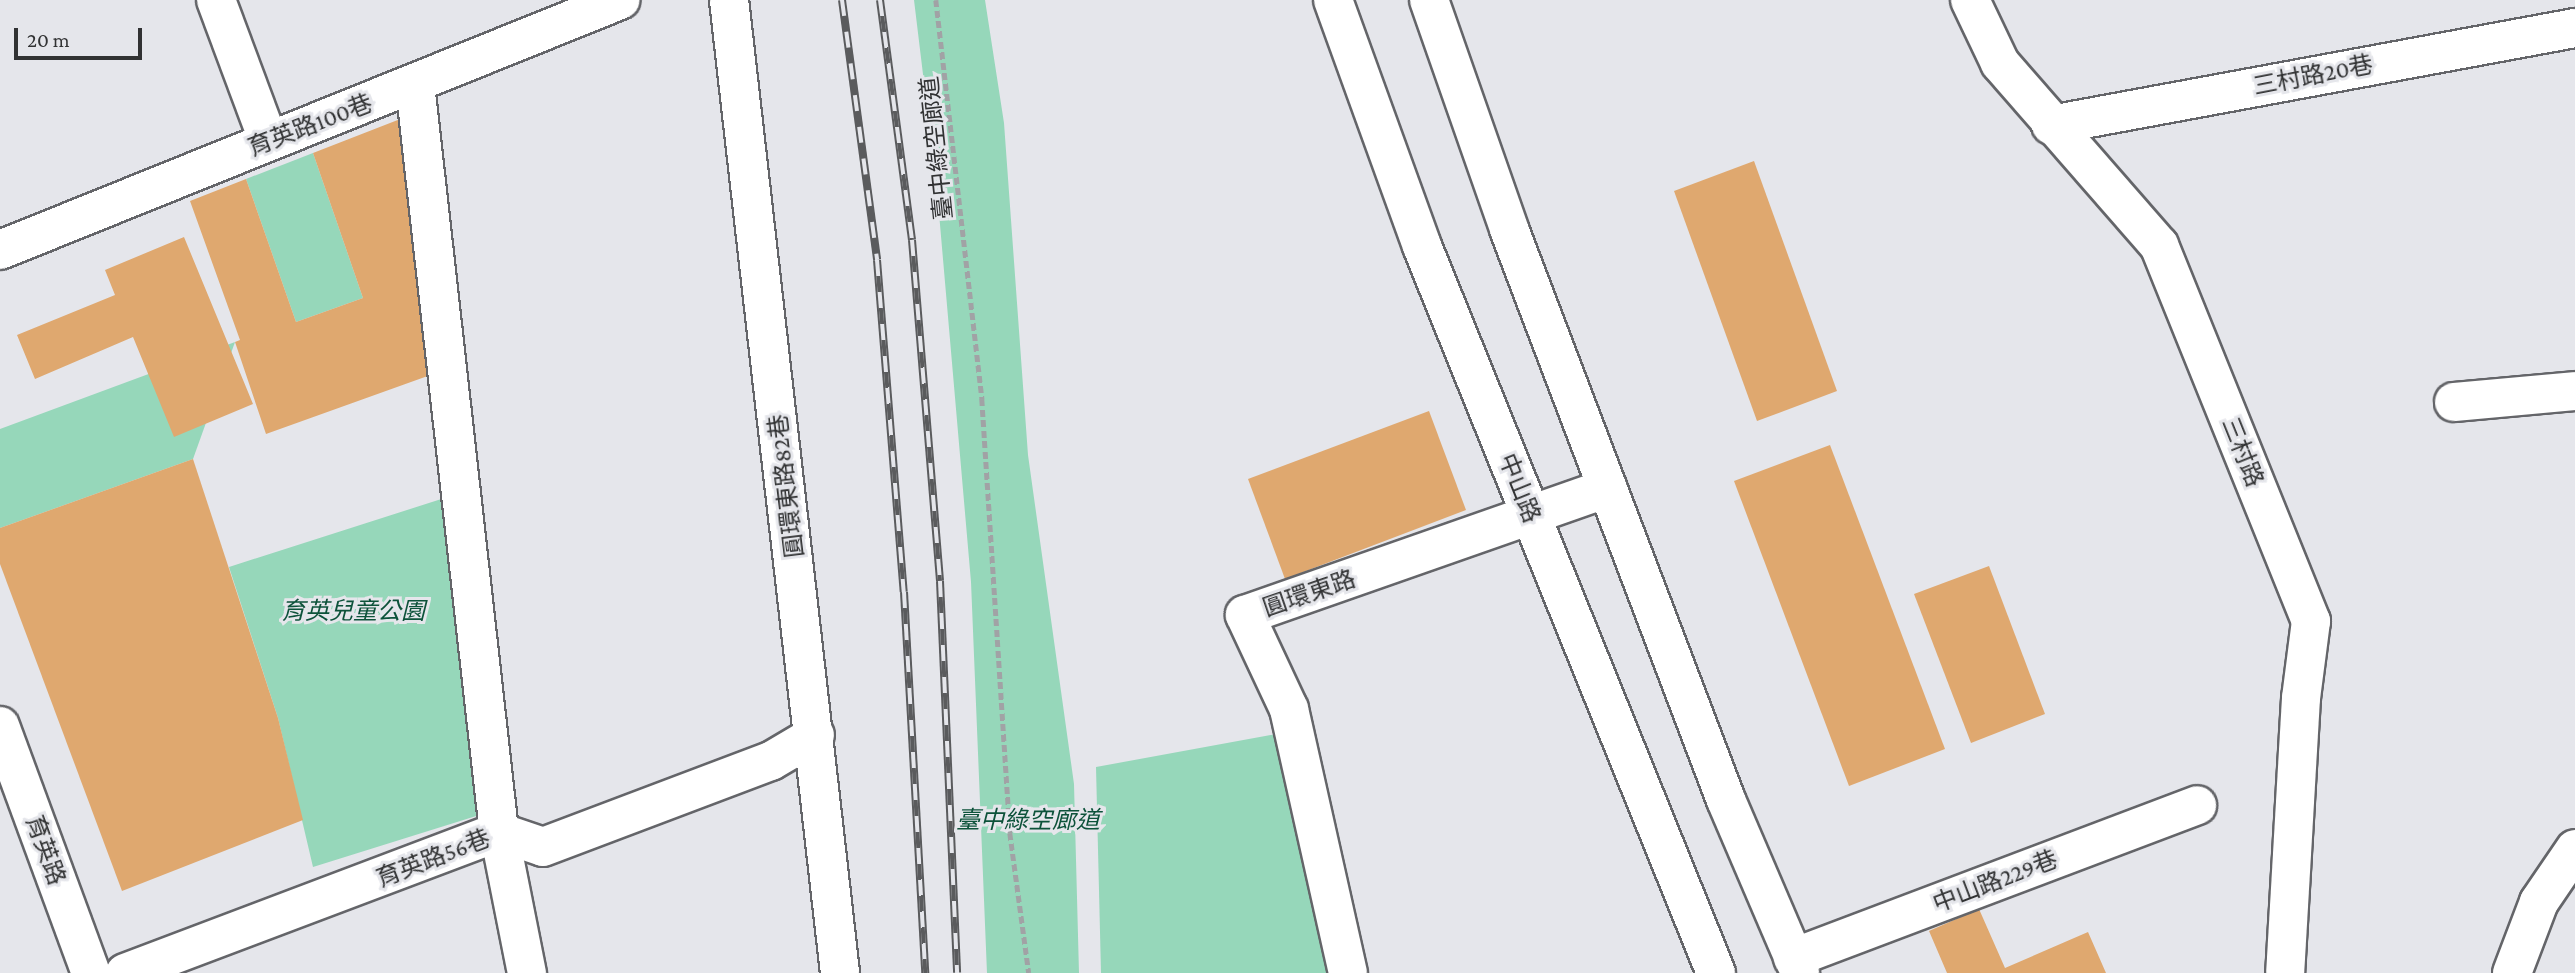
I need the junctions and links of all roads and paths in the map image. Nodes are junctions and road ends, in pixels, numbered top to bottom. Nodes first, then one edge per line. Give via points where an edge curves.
1 (216, 0) edge
2 (620, 0) edge
3 (729, 0) edge
4 (936, 0) edge
5 (1334, 0) edge
6 (1429, 0) edge
7 (1970, 0) edge
8 (2575, 28) edge
9 (415, 85) junction
10 (2051, 125) junction
11 (268, 140) junction
12 (0, 250) edge
13 (2575, 391) edge
14 (2454, 402) dead end
15 (1607, 488) junction
16 (1531, 516) junction
17 (0, 726) edge
18 (816, 735) junction
19 (2197, 805) dead end
20 (499, 832) junction
21 (2575, 849) edge
22 (1796, 965) edge
23 (91, 973) edge
24 (125, 973) edge
25 (527, 973) edge
26 (840, 973) edge
27 (1029, 973) edge
28 (1348, 973) edge
29 (1716, 973) edge
30 (2285, 973) edge
31 (2512, 973) edge

1 - 11 street
2 - 9 street, 育英路100巷
3 - 18 street, 圓環東路82巷
4 - 27 path, 臺中綠空廊道 via 992,495 1010,833
5 - 16 street, 中山路 via 1422,246
6 - 15 street
7 - 10 street, 三村路 via 2000,63
8 - 10 street, 三村路20巷
9 - 11 street, 育英路100巷
9 - 20 street
10 - 30 street, 三村路 via 2159,245 2311,621 2301,698
11 - 12 street, 育英路100巷
13 - 14 street
15 - 16 street, 圓環東路
15 - 22 street via 1726,800
16 - 28 street, 圓環東路 via 1245,615 1289,709
16 - 29 street, 中山路
17 - 23 street, 育英路
18 - 20 street, 育英路56巷 via 771,761 543,847
18 - 26 street, 圓環東路82巷
19 - 22 street, 中山路229巷
20 - 24 street, 育英路56巷
20 - 25 street
21 - 31 street via 2539,902

